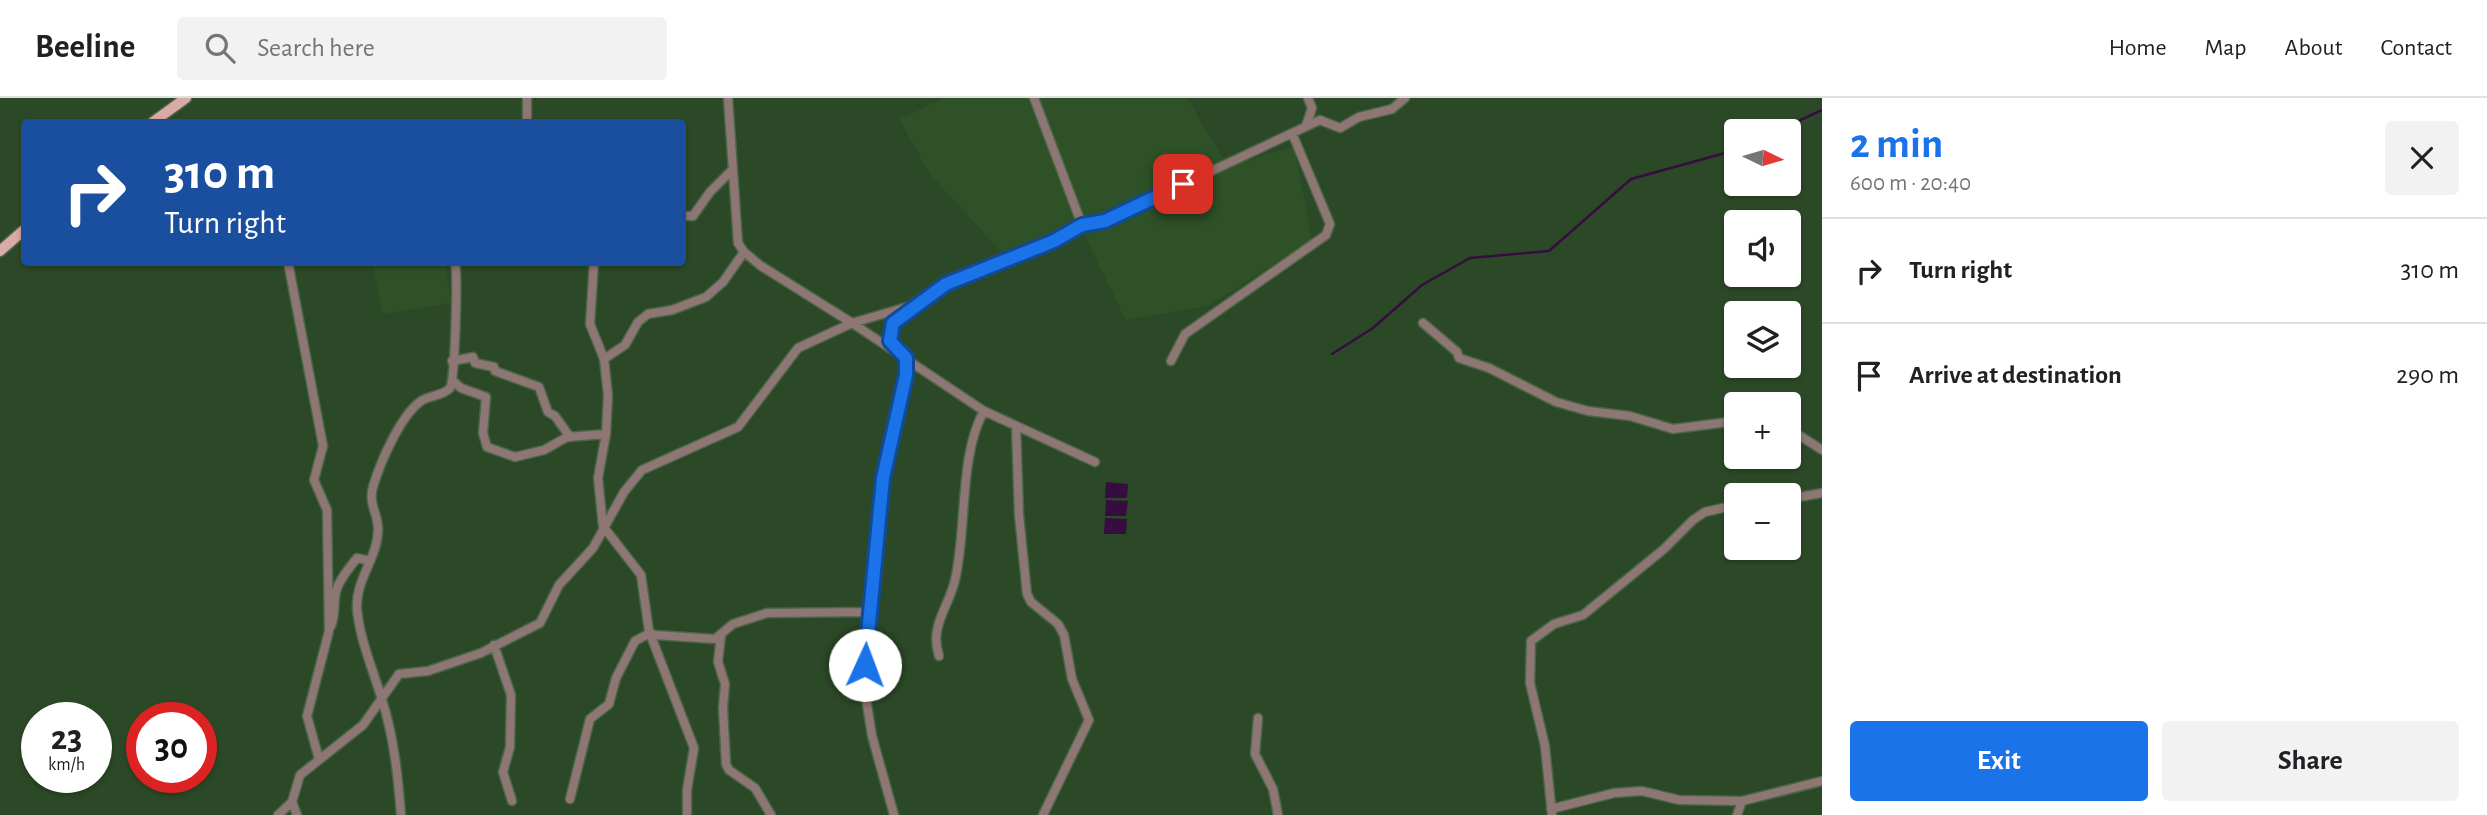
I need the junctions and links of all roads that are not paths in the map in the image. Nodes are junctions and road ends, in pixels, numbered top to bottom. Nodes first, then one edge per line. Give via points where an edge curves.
1 (186, 98) edge
2 (527, 98) edge
3 (728, 98) edge
4 (1034, 98) edge
5 (1308, 98) edge
6 (1405, 98) edge
7 (157, 119) edge
8 (527, 119) edge
9 (1306, 126) junction
10 (1292, 133) junction
11 (732, 170) junction
12 (686, 216) edge
13 (1082, 225) junction
14 (21, 233) edge
15 (0, 251) edge
16 (744, 252) junction
17 (289, 266) edge
18 (456, 266) edge
19 (594, 266) edge
20 (919, 301) junction
21 (852, 323) junction
22 (1423, 323) dead end
23 (902, 355) junction
24 (604, 359) junction
25 (452, 360) junction
26 (1171, 361) dead end
27 (453, 381) junction
28 (984, 411) junction
29 (1724, 423) edge
30 (1016, 426) junction
31 (606, 434) junction
32 (1801, 436) edge
33 (570, 437) junction
34 (1822, 450) edge
35 (1095, 462) dead end
36 (1822, 493) edge
37 (1801, 497) edge
38 (1724, 508) edge
39 (603, 526) junction
40 (370, 561) junction
41 (868, 612) junction
42 (329, 631) junction
43 (650, 632) junction
44 (721, 635) junction
45 (495, 645) junction
46 (939, 656) dead end
47 (382, 700) junction
48 (1258, 719) dead end
49 (319, 759) junction
50 (1822, 781) edge
51 (570, 799) dead end
52 (512, 801) dead end
53 (292, 802) junction
54 (1742, 802) junction
55 (1551, 812) edge
56 (687, 813) edge
57 (278, 815) edge
58 (297, 815) edge
59 (401, 815) edge
60 (771, 815) edge
61 (894, 815) edge
62 (1043, 815) edge
63 (1278, 815) edge
64 (1737, 815) edge

1 - 7 main road
2 - 8 street
3 - 11 street
4 - 13 street
5 - 9 street via 1311,108
6 - 9 street via 1392,109 1359,117 1340,128 1322,120
9 - 10 street
10 - 13 street via 1105,221
10 - 26 street via 1330,224 1326,235 1185,334
11 - 12 street via 693,216
11 - 16 street via 735,230
13 - 20 street via 1054,241 946,284
14 - 15 main road
16 - 21 street
16 - 24 street via 706,297 648,314 625,345
17 - 42 street via 323,446 314,480 327,510
18 - 25 street
19 - 24 street via 590,324
20 - 21 street
20 - 23 street via 893,323 890,341
21 - 23 street
21 - 39 street via 798,348 738,427 642,470
22 - 29 street via 1459,358 1556,402 1674,429
23 - 28 street
23 - 41 street via 904,390 883,478
24 - 31 street
25 - 27 street
25 - 33 street via 473,357 475,363 538,387 548,412
27 - 33 street via 486,397 483,433 487,447 515,457
27 - 40 street via 448,390 415,405 383,460 372,495 379,527
28 - 30 street
28 - 46 street via 978,421 967,483 956,579 937,623
30 - 35 street
30 - 62 street via 1027,594 1064,635 1070,671 1089,720
31 - 33 street
31 - 39 street via 598,478
32 - 34 street
36 - 37 street
38 - 55 street via 1693,520 1664,550 1583,615 1554,624 1531,641 1530,682 1547,759
39 - 43 street via 641,575
39 - 45 street via 593,548 559,585 540,623
40 - 42 street via 357,558 336,592 337,611
40 - 47 street via 357,608
41 - 44 street via 767,613 733,624
41 - 61 street via 864,686 872,736
42 - 49 street via 307,716
43 - 44 street via 707,640
43 - 51 street via 635,641 609,704 590,719
43 - 56 street via 694,748
44 - 60 street via 718,662 725,684 726,764 755,788
45 - 47 street via 428,671 401,672
45 - 52 street via 511,695 510,747 503,772
47 - 49 street via 363,724
47 - 59 street
48 - 63 street via 1255,754 1273,789
49 - 53 street via 300,775
50 - 54 street
53 - 57 street
53 - 58 street
54 - 55 street via 1678,800 1642,790 1614,793
54 - 64 street

